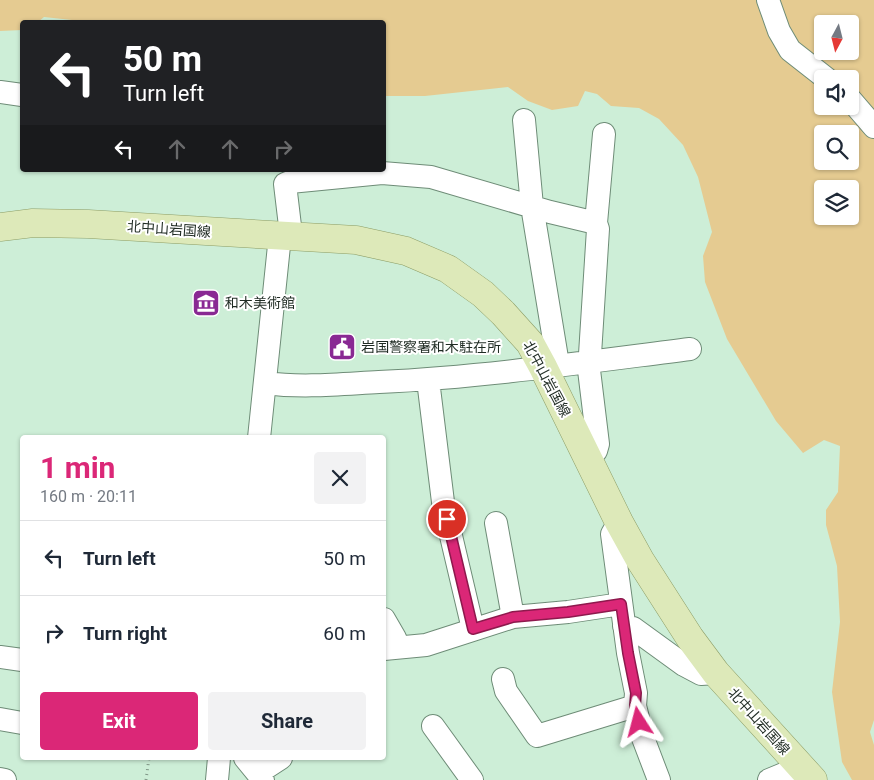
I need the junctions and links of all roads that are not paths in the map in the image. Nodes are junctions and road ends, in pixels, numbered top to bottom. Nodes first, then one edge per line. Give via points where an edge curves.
1 (768, 0) edge
2 (816, 70) edge
3 (0, 92) edge
4 (20, 95) edge
5 (859, 110) edge
6 (524, 120) dead end
7 (874, 127) edge
8 (604, 134) dead end
9 (532, 206) junction
10 (596, 223) junction
11 (0, 227) edge
12 (280, 236) junction
13 (690, 349) dead end
14 (589, 362) junction
15 (550, 367) junction
16 (428, 380) junction
17 (265, 383) junction
18 (259, 435) edge
19 (587, 458) junction
20 (619, 522) junction
21 (496, 523) dead end
22 (621, 604) junction
23 (513, 617) junction
24 (386, 622) edge
25 (624, 626) junction
26 (473, 629) junction
27 (390, 648) edge
28 (0, 657) edge
29 (20, 660) edge
30 (716, 673) junction
31 (503, 679) dead end
32 (635, 706) junction
33 (0, 720) edge
34 (20, 723) edge
35 (433, 726) dead end
36 (219, 760) edge
37 (277, 760) edge
38 (255, 770) edge
39 (806, 772) edge
40 (0, 779) edge
41 (4, 780) edge
42 (217, 780) edge
43 (472, 780) edge
44 (660, 780) edge
45 (768, 780) edge

1 - 2 street via 790,50
3 - 4 street
5 - 7 street
6 - 9 street
8 - 10 street
9 - 10 street
9 - 12 street via 431,177 382,173 290,182 285,184 290,226
9 - 15 street via 557,358
10 - 14 street
11 - 12 main road, 北中山岩国線 via 33,223 88,224
12 - 15 main road, 北中山岩国線 via 356,240 406,251 448,269 503,313
12 - 17 street
13 - 14 street
14 - 15 street
14 - 19 street via 598,444 596,451
15 - 16 street
15 - 19 main road, 北中山岩国線
16 - 17 street via 313,386
16 - 26 street via 443,502
17 - 18 street
19 - 20 main road, 北中山岩国線
20 - 22 street via 612,534
20 - 30 main road, 北中山岩国線 via 690,638
21 - 23 street
22 - 23 street
22 - 25 street
23 - 26 street
24 - 27 street via 395,638
25 - 30 street via 633,628 684,665 702,674
25 - 32 street via 636,693
26 - 27 street via 426,645
28 - 29 street
30 - 39 main road, 北中山岩国線
31 - 32 street via 506,691 537,736
32 - 44 street via 643,738
33 - 34 street
35 - 43 street
36 - 42 street
37 - 38 street
39 - 45 street via 786,773
40 - 41 street

